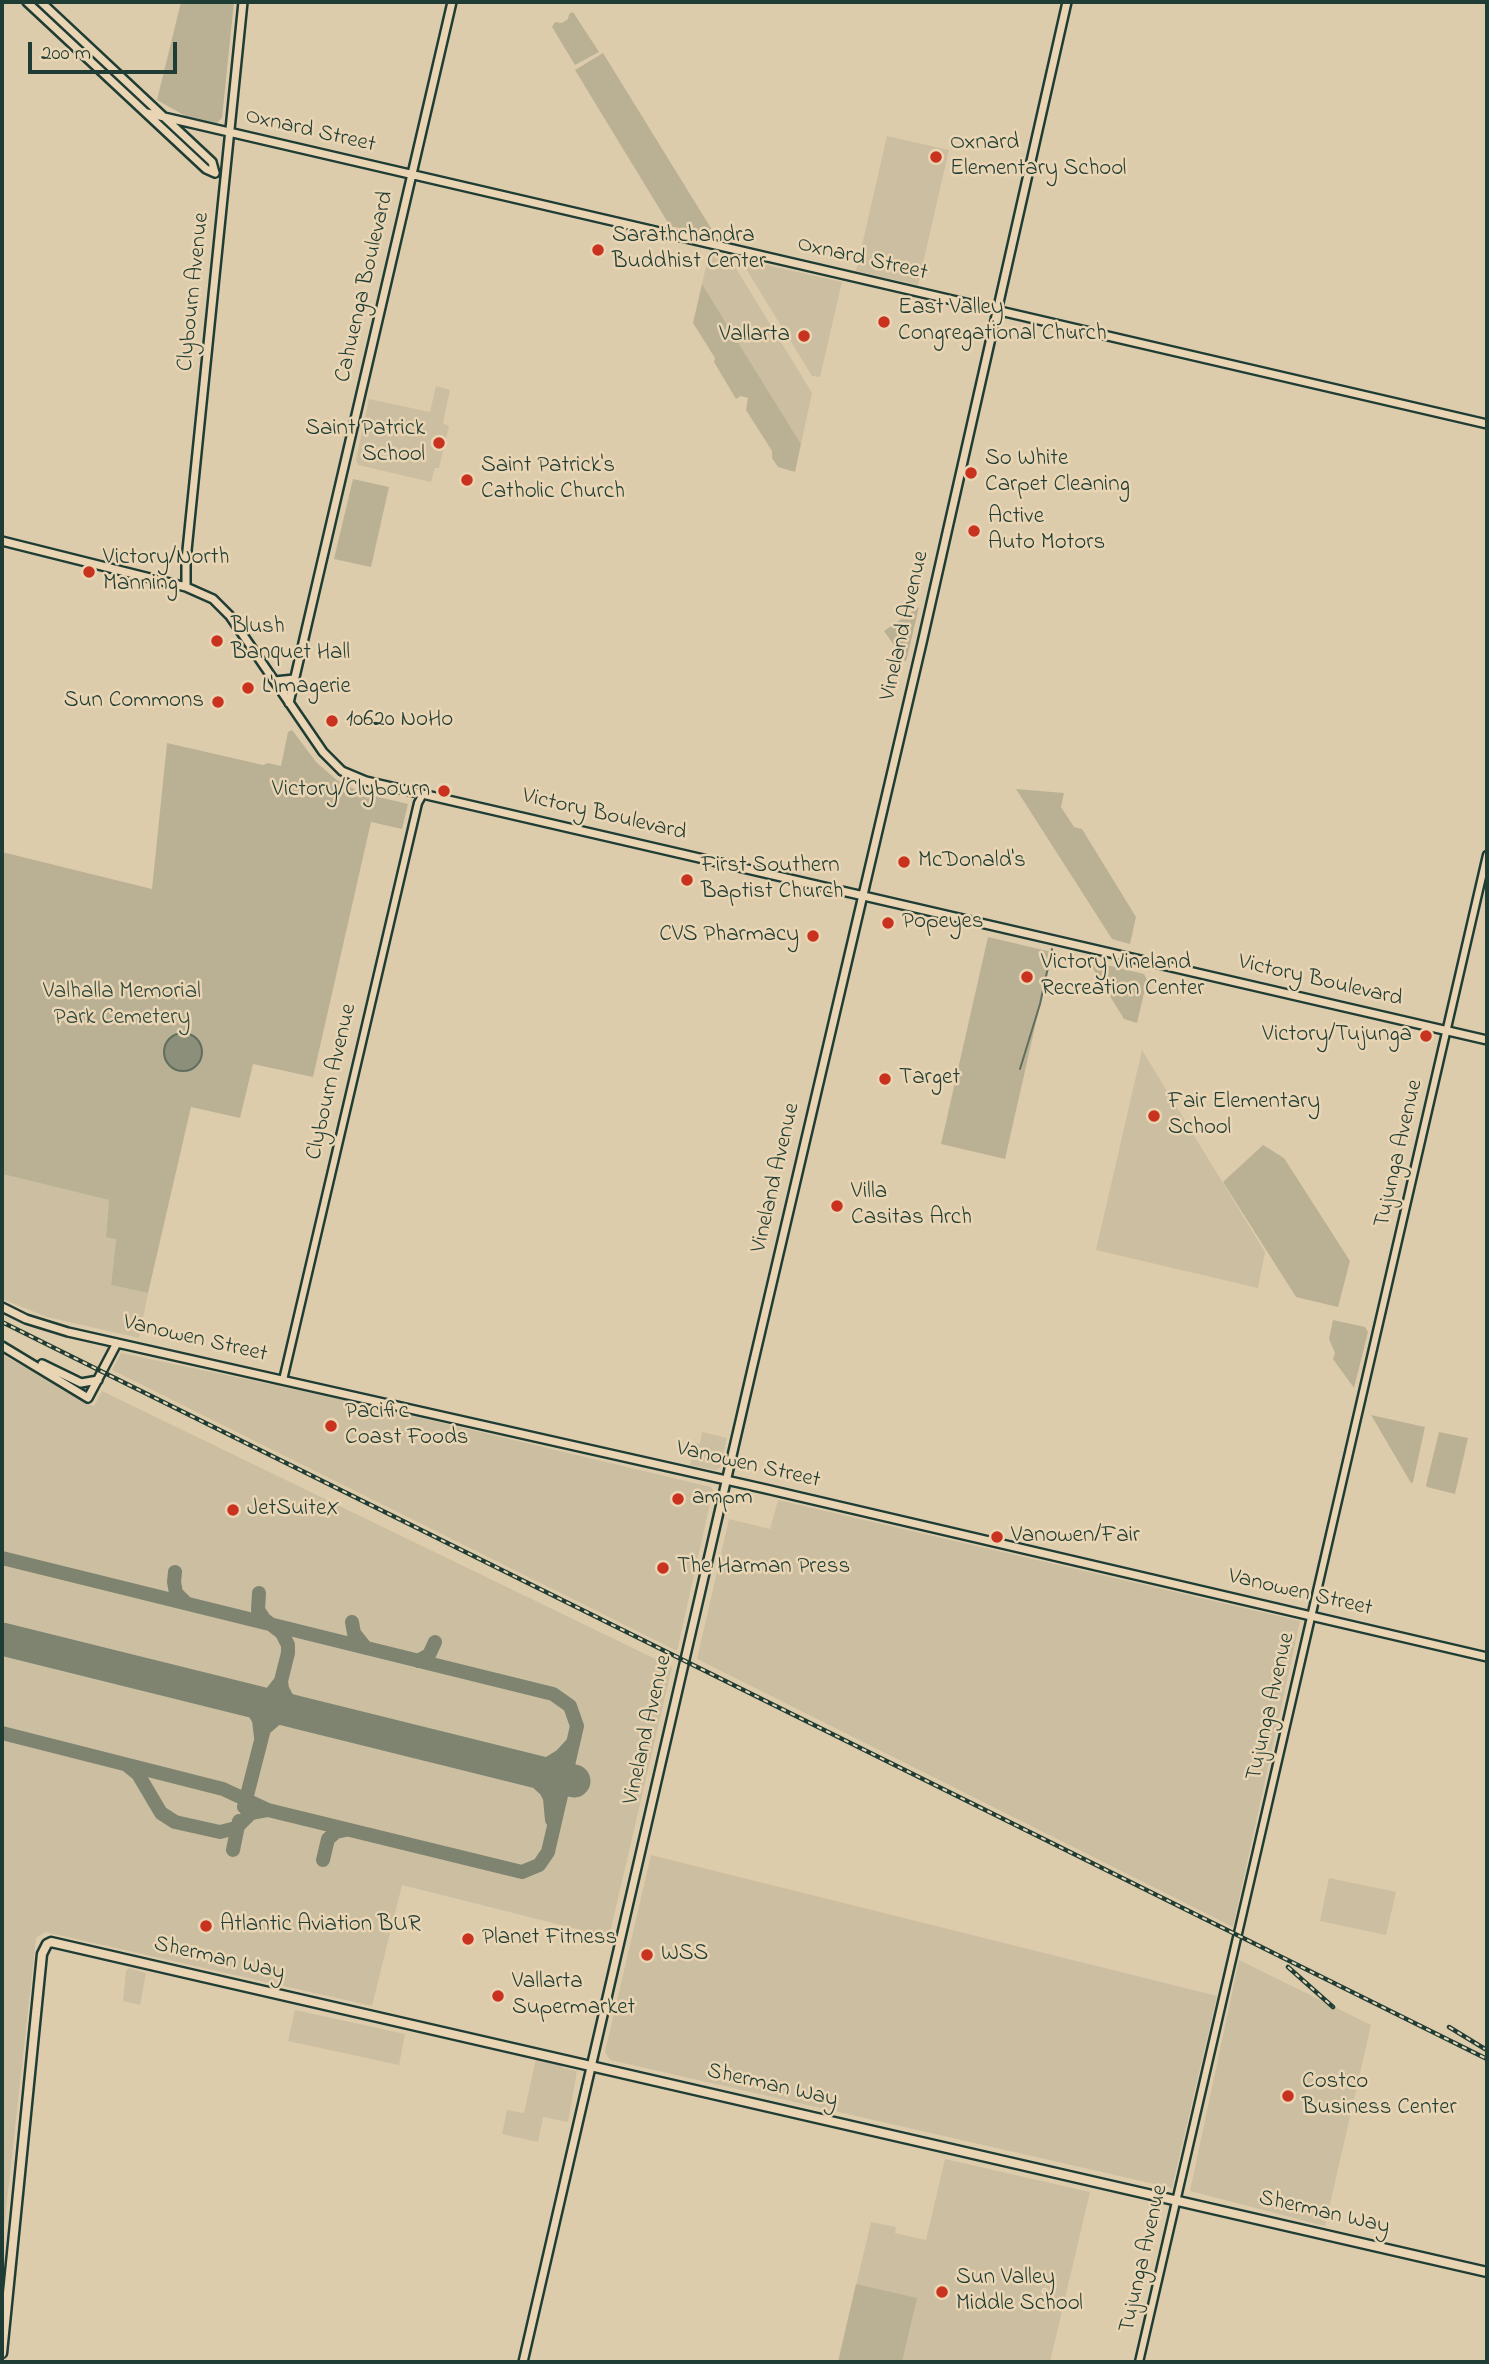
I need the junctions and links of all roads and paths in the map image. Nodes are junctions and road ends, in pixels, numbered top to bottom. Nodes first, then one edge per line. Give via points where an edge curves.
1 (27, 2) edge
2 (41, 2) edge
3 (243, 2) edge
4 (452, 2) edge
5 (1067, 2) edge
6 (147, 113) junction
7 (165, 118) junction
8 (230, 133) junction
9 (412, 176) junction
10 (996, 310) junction
11 (1487, 424) edge
12 (2, 541) edge
13 (186, 587) junction
14 (295, 679) junction
15 (275, 681) junction
16 (289, 703) junction
17 (423, 794) junction
18 (1487, 855) edge
19 (862, 896) junction
20 (1446, 1031) junction
21 (1487, 1040) edge
22 (2, 1307) edge
23 (117, 1343) junction
24 (2, 1346) edge
25 (22, 1357) junction
26 (41, 1364) junction
27 (99, 1380) junction
28 (283, 1380) junction
29 (90, 1396) junction
30 (726, 1481) junction
31 (1311, 1616) junction
32 (1487, 1657) edge
33 (592, 2065) junction
34 (1176, 2199) junction
35 (1487, 2272) edge
36 (2, 2353) edge
37 (523, 2362) edge
38 (1139, 2362) edge

1 - 6 main road
2 - 7 main road
3 - 8 main road, Clybourn Avenue
4 - 9 main road, Cahuenga Boulevard
5 - 10 main road, Vineland Avenue
6 - 7 main road, Oxnard Street
6 - 7 main road via 215,173 212,162
7 - 8 main road, Oxnard Street
8 - 9 main road, Oxnard Street
8 - 13 main road, Clybourn Avenue
9 - 10 main road, Oxnard Street
9 - 14 main road, Cahuenga Boulevard
10 - 11 main road, Oxnard Street
10 - 19 main road, Vineland Avenue
12 - 13 main road, Victory Boulevard
13 - 15 main road, Victory Boulevard via 220,605
14 - 15 main road
14 - 16 main road, Cahuenga Boulevard
15 - 16 main road, Victory Boulevard
16 - 17 main road, Victory Boulevard via 342,771
17 - 19 main road, Victory Boulevard
17 - 28 street, Clybourn Avenue
18 - 20 street, Tujunga Avenue
19 - 20 main road, Victory Boulevard
19 - 30 main road, Vineland Avenue
20 - 21 main road, Victory Boulevard
20 - 31 street, Tujunga Avenue
22 - 23 main road, Vanowen Street via 40,1324
23 - 27 main road
23 - 28 main road, Vanowen Street
24 - 25 main road
25 - 26 main road
25 - 29 main road
26 - 27 main road via 80,1383
26 - 29 main road
27 - 29 main road
28 - 30 main road, Vanowen Street
30 - 31 main road, Vanowen Street
30 - 33 main road, Vineland Avenue
31 - 32 main road, Vanowen Street
31 - 34 street, Tujunga Avenue
33 - 34 main road, Sherman Way
33 - 36 main road, Sherman Way via 47,1944 42,1954
33 - 37 main road, Vineland Avenue
34 - 35 main road, Sherman Way
34 - 38 street, Tujunga Avenue

